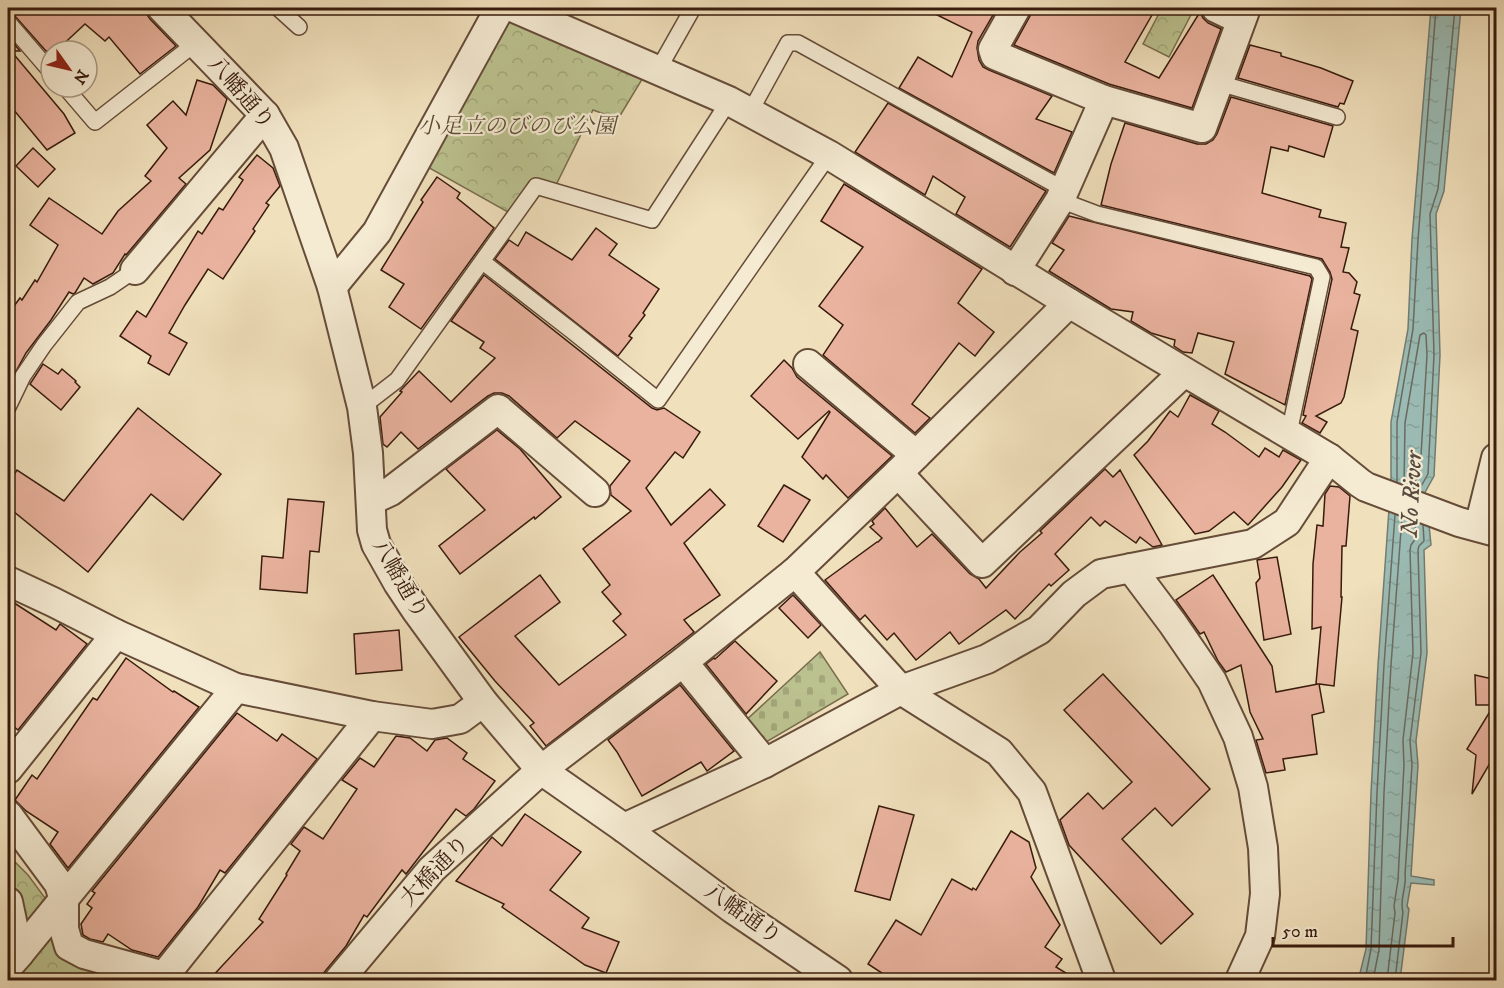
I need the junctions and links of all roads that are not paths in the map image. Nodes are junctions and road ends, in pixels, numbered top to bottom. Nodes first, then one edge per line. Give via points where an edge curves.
1 (162, 8) edge
2 (278, 8) edge
3 (500, 8) edge
4 (514, 8) edge
5 (693, 8) edge
6 (1016, 8) edge
7 (1234, 12) edge
8 (8, 22) edge
9 (299, 27) dead end
10 (197, 42) junction
11 (39, 58) edge
12 (658, 70) junction
13 (1219, 83) junction
14 (75, 99) edge
15 (1104, 100) junction
16 (739, 107) junction
17 (265, 115) junction
18 (1337, 117) dead end
19 (829, 155) junction
20 (1063, 195) junction
21 (483, 262) junction
22 (135, 270) joint
23 (1015, 271) junction
24 (332, 287) junction
25 (1069, 303) junction
26 (808, 364) dead end
27 (1184, 372) junction
28 (8, 407) edge
29 (363, 407) junction
30 (1289, 433) junction
31 (1329, 458) junction
32 (1497, 458) edge
33 (907, 464) junction
34 (595, 492) dead end
35 (372, 500) junction
36 (1478, 527) edge
37 (1131, 568) junction
38 (795, 572) junction
39 (8, 581) edge
40 (116, 634) junction
41 (683, 662) junction
42 (236, 688) junction
43 (901, 690) junction
44 (483, 702) junction
45 (372, 716) junction
46 (765, 763) junction
47 (8, 769) edge
48 (541, 770) junction
49 (8, 815) edge
50 (624, 828) junction
51 (64, 900) junction
52 (8, 902) edge
53 (13, 961) edge
54 (166, 978) edge
55 (339, 981) edge
56 (838, 981) edge
57 (1101, 981) edge
58 (1240, 981) edge

1 - 10 street, 八幡通り
2 - 9 lane
3 - 24 street via 377,232
4 - 12 street
5 - 12 lane
6 - 15 street via 993,49 995,55
7 - 13 street
8 - 11 lane
10 - 14 lane via 95,122
10 - 17 street, 八幡通り
12 - 16 street
13 - 15 street via 1202,128
13 - 18 lane
15 - 20 street
16 - 19 street
16 - 20 lane via 788,43 798,43
16 - 21 lane via 652,220 536,186
17 - 22 street
17 - 24 street, 八幡通り via 285,148
19 - 21 lane via 658,400
19 - 23 street
20 - 23 street
20 - 30 lane via 1097,214 1316,267 1322,277
21 - 29 lane via 397,380
22 - 28 lane via 78,302 23,376
23 - 25 street
24 - 29 street, 八幡通り
25 - 27 street
25 - 33 street, 大橋通り
26 - 33 street
27 - 30 street
27 - 33 street via 982,563
29 - 35 street, 八幡通り
30 - 31 street
31 - 36 street via 1366,487
31 - 37 street via 1287,522 1252,544
32 - 36 street
33 - 38 street, 大橋通り
34 - 35 street via 498,409 391,491
35 - 44 street, 八幡通り via 372,530 383,558
37 - 43 street via 1101,574 1074,594 1039,630 987,659
37 - 58 street via 1212,681 1238,737 1253,787 1263,849 1265,894 1260,936
38 - 41 street, 大橋通り
38 - 43 street
39 - 40 street
40 - 42 street
40 - 47 street
41 - 46 street
41 - 48 street, 大橋通り
42 - 45 street
42 - 51 street
43 - 46 street
43 - 57 street via 999,752 1032,792
44 - 45 street via 460,718 432,724
44 - 48 street, 八幡通り
45 - 54 street
46 - 50 street
48 - 50 street, 八幡通り
48 - 55 street, 大橋通り via 432,869
49 - 51 street via 59,885
50 - 56 street, 八幡通り
51 - 53 street
51 - 54 street via 64,929 69,946
52 - 53 street

